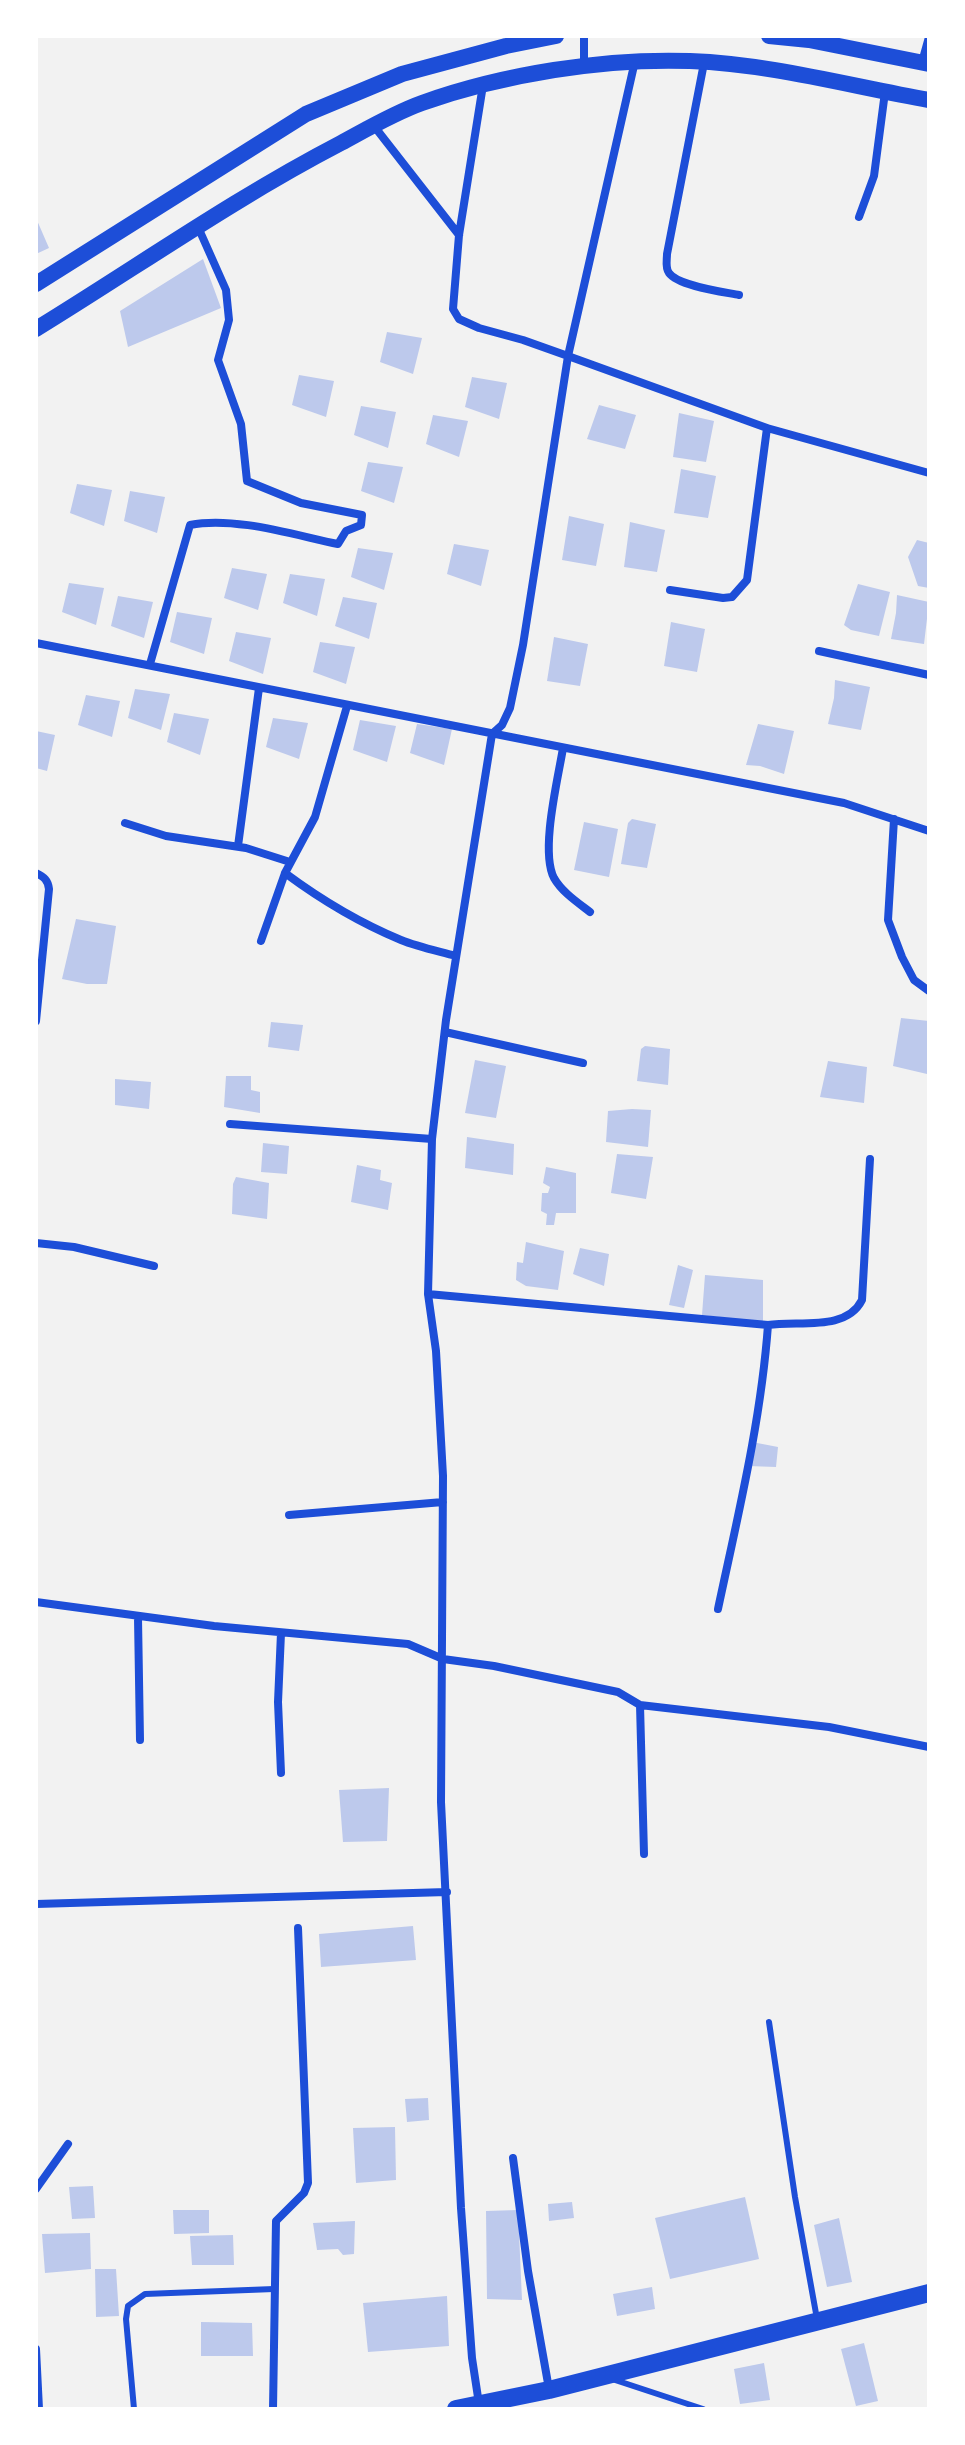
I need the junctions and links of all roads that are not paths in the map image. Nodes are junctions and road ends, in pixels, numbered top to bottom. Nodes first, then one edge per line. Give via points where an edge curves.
1 (556, 36) edge
2 (584, 36) edge
3 (769, 36) edge
4 (929, 37) edge
5 (635, 61) junction
6 (704, 62) junction
7 (926, 64) edge
8 (584, 67) junction
9 (483, 85) junction
10 (885, 91) junction
11 (929, 100) edge
12 (374, 126) junction
13 (859, 217) dead end
14 (198, 227) junction
15 (459, 235) junction
16 (36, 284) edge
17 (739, 295) dead end
18 (36, 329) edge
19 (568, 356) junction
20 (767, 428) junction
21 (929, 473) edge
22 (670, 590) dead end
23 (36, 643) edge
24 (819, 651) dead end
25 (150, 664) junction
26 (929, 675) edge
27 (259, 688) junction
28 (347, 706) junction
29 (492, 734) junction
30 (563, 748) junction
31 (894, 819) junction
32 (125, 823) dead end
33 (929, 831) edge
34 (238, 846) junction
35 (290, 862) junction
36 (36, 873) edge
37 (285, 873) junction
38 (590, 912) dead end
39 (261, 941) dead end
40 (456, 956) junction
41 (929, 991) edge
42 (36, 1021) edge
43 (445, 1032) junction
44 (583, 1063) dead end
45 (230, 1124) dead end
46 (432, 1139) junction
47 (870, 1159) dead end
48 (36, 1243) edge
49 (154, 1266) dead end
50 (428, 1294) junction
51 (768, 1325) junction
52 (443, 1502) junction
53 (289, 1515) dead end
54 (36, 1602) edge
55 (718, 1609) dead end
56 (138, 1618) junction
57 (281, 1633) junction
58 (443, 1659) junction
59 (640, 1705) junction
60 (140, 1740) dead end
61 (929, 1747) edge
62 (281, 1773) dead end
63 (644, 1854) dead end
64 (447, 1892) junction
65 (36, 1904) edge
66 (298, 1928) dead end
67 (769, 2022) dead end
68 (68, 2144) dead end
69 (513, 2158) dead end
70 (36, 2189) edge
71 (274, 2289) junction
72 (929, 2293) edge
73 (817, 2323) junction
74 (36, 2349) edge
75 (604, 2376) junction
76 (549, 2390) junction
77 (479, 2407) edge
78 (39, 2409) edge
79 (134, 2409) edge
80 (273, 2409) edge
81 (456, 2409) edge
82 (703, 2409) edge

1 - 16 main road via 402,74 306,114
2 - 8 street
3 - 7 main road
4 - 7 street
5 - 6 main road
5 - 8 main road
5 - 19 street
6 - 10 main road
6 - 17 street via 667,270 681,282
8 - 9 main road
9 - 12 main road via 421,103
9 - 15 street
10 - 11 main road
10 - 13 street via 874,176
12 - 14 main road via 281,174
12 - 15 street
14 - 18 main road
14 - 25 street via 226,290 229,320 218,360 241,424 247,481 301,503 362,515 361,525 346,531 338,544 240,525 190,525
15 - 19 street via 452,302 459,319
19 - 20 street
19 - 29 street via 523,645 510,708
20 - 21 street
20 - 22 street via 747,580 732,597
23 - 25 street
24 - 26 street
25 - 27 street
27 - 28 street
27 - 34 street
28 - 29 street
28 - 35 street via 315,817
29 - 30 street
29 - 40 street
30 - 31 street via 844,803
30 - 38 street via 548,856 557,882
31 - 33 street
31 - 41 street via 888,920 914,980
32 - 34 street via 166,836
34 - 35 street
35 - 37 street
36 - 42 street via 49,889
37 - 39 street
37 - 40 street via 382,931
40 - 43 street
43 - 44 street
43 - 46 street
45 - 46 street
46 - 50 street
47 - 51 street via 858,1307 842,1319
48 - 49 street
50 - 51 street
50 - 52 street via 441,1417
51 - 55 street via 743,1494
52 - 53 street
52 - 58 street
54 - 56 street
56 - 57 street
56 - 60 street
57 - 58 street via 408,1644
57 - 62 street
58 - 59 street via 618,1692
58 - 64 street via 441,1802
59 - 61 street via 829,1727
59 - 63 street
64 - 65 street
64 - 77 street via 461,2208
66 - 71 street via 308,2183 276,2221
67 - 73 lane
68 - 70 street
69 - 76 street
71 - 79 lane via 145,2294 128,2306
71 - 80 street
72 - 73 main road
73 - 75 main road
74 - 78 street
75 - 76 main road
75 - 82 lane
76 - 77 main road
77 - 81 main road

